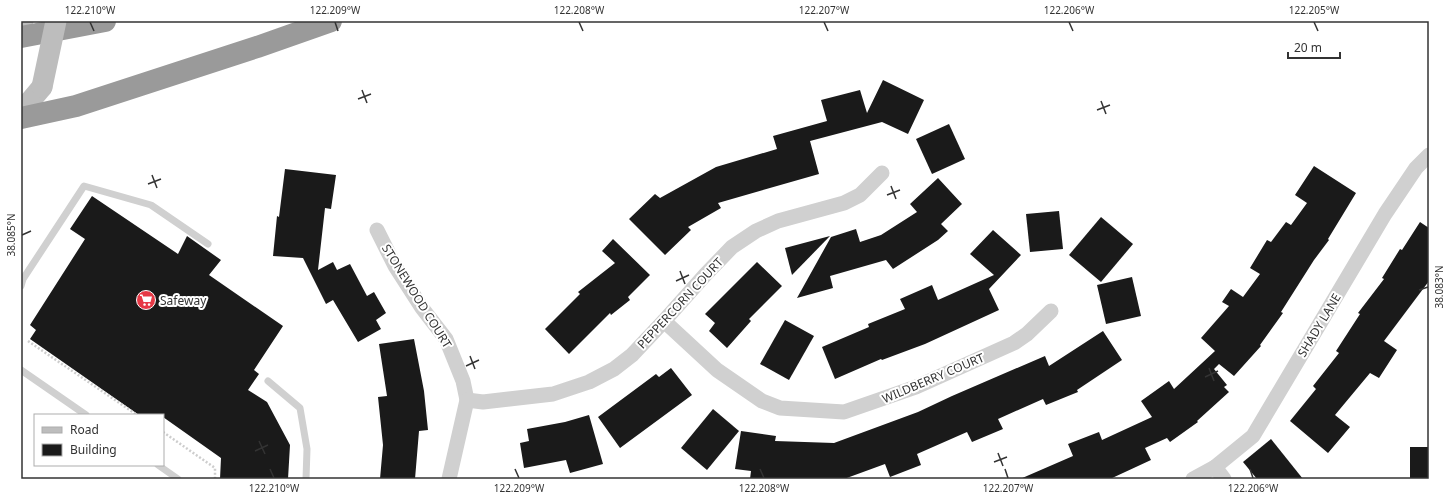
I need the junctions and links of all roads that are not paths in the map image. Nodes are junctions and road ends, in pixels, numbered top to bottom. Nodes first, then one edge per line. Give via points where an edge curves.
1 (23, 21) edge
2 (56, 21) edge
3 (104, 21) edge
4 (331, 21) edge
5 (21, 32) edge
6 (21, 38) edge
7 (21, 112) edge
8 (21, 118) edge
9 (1429, 155) edge
10 (882, 173) dead end
11 (377, 230) dead end
12 (208, 244) dead end
13 (21, 286) edge
14 (1051, 311) dead end
15 (664, 321) junction
16 (21, 370) edge
17 (268, 381) dead end
18 (467, 400) junction
19 (85, 414) edge
20 (159, 466) edge
21 (1220, 473) edge
22 (178, 479) edge
23 (306, 479) edge
24 (449, 479) edge
25 (1193, 479) edge

1 - 5 main road
2 - 7 main road, bridge via 42,87
3 - 6 highway
4 - 8 highway via 76,106
9 - 21 street, SHADY LANE via 1416,168 1385,214 1253,436
10 - 15 street, PEPPERCORN COURT via 860,195 844,203 778,221 756,231 732,247
11 - 18 street, STONEWOOD COURT via 395,266 446,339 463,382
12 - 13 lane via 150,205 84,186 23,279
14 - 15 street, WILDBERRY COURT via 1014,343 916,388 844,412 780,408 762,401 717,370
15 - 18 street, PEPPERCORN COURT via 632,355 614,369 589,382 553,394 483,402
16 - 19 lane
17 - 23 lane via 300,408 307,449
18 - 24 street, STONEWOOD COURT
20 - 22 lane
21 - 25 street, SHADY LANE

